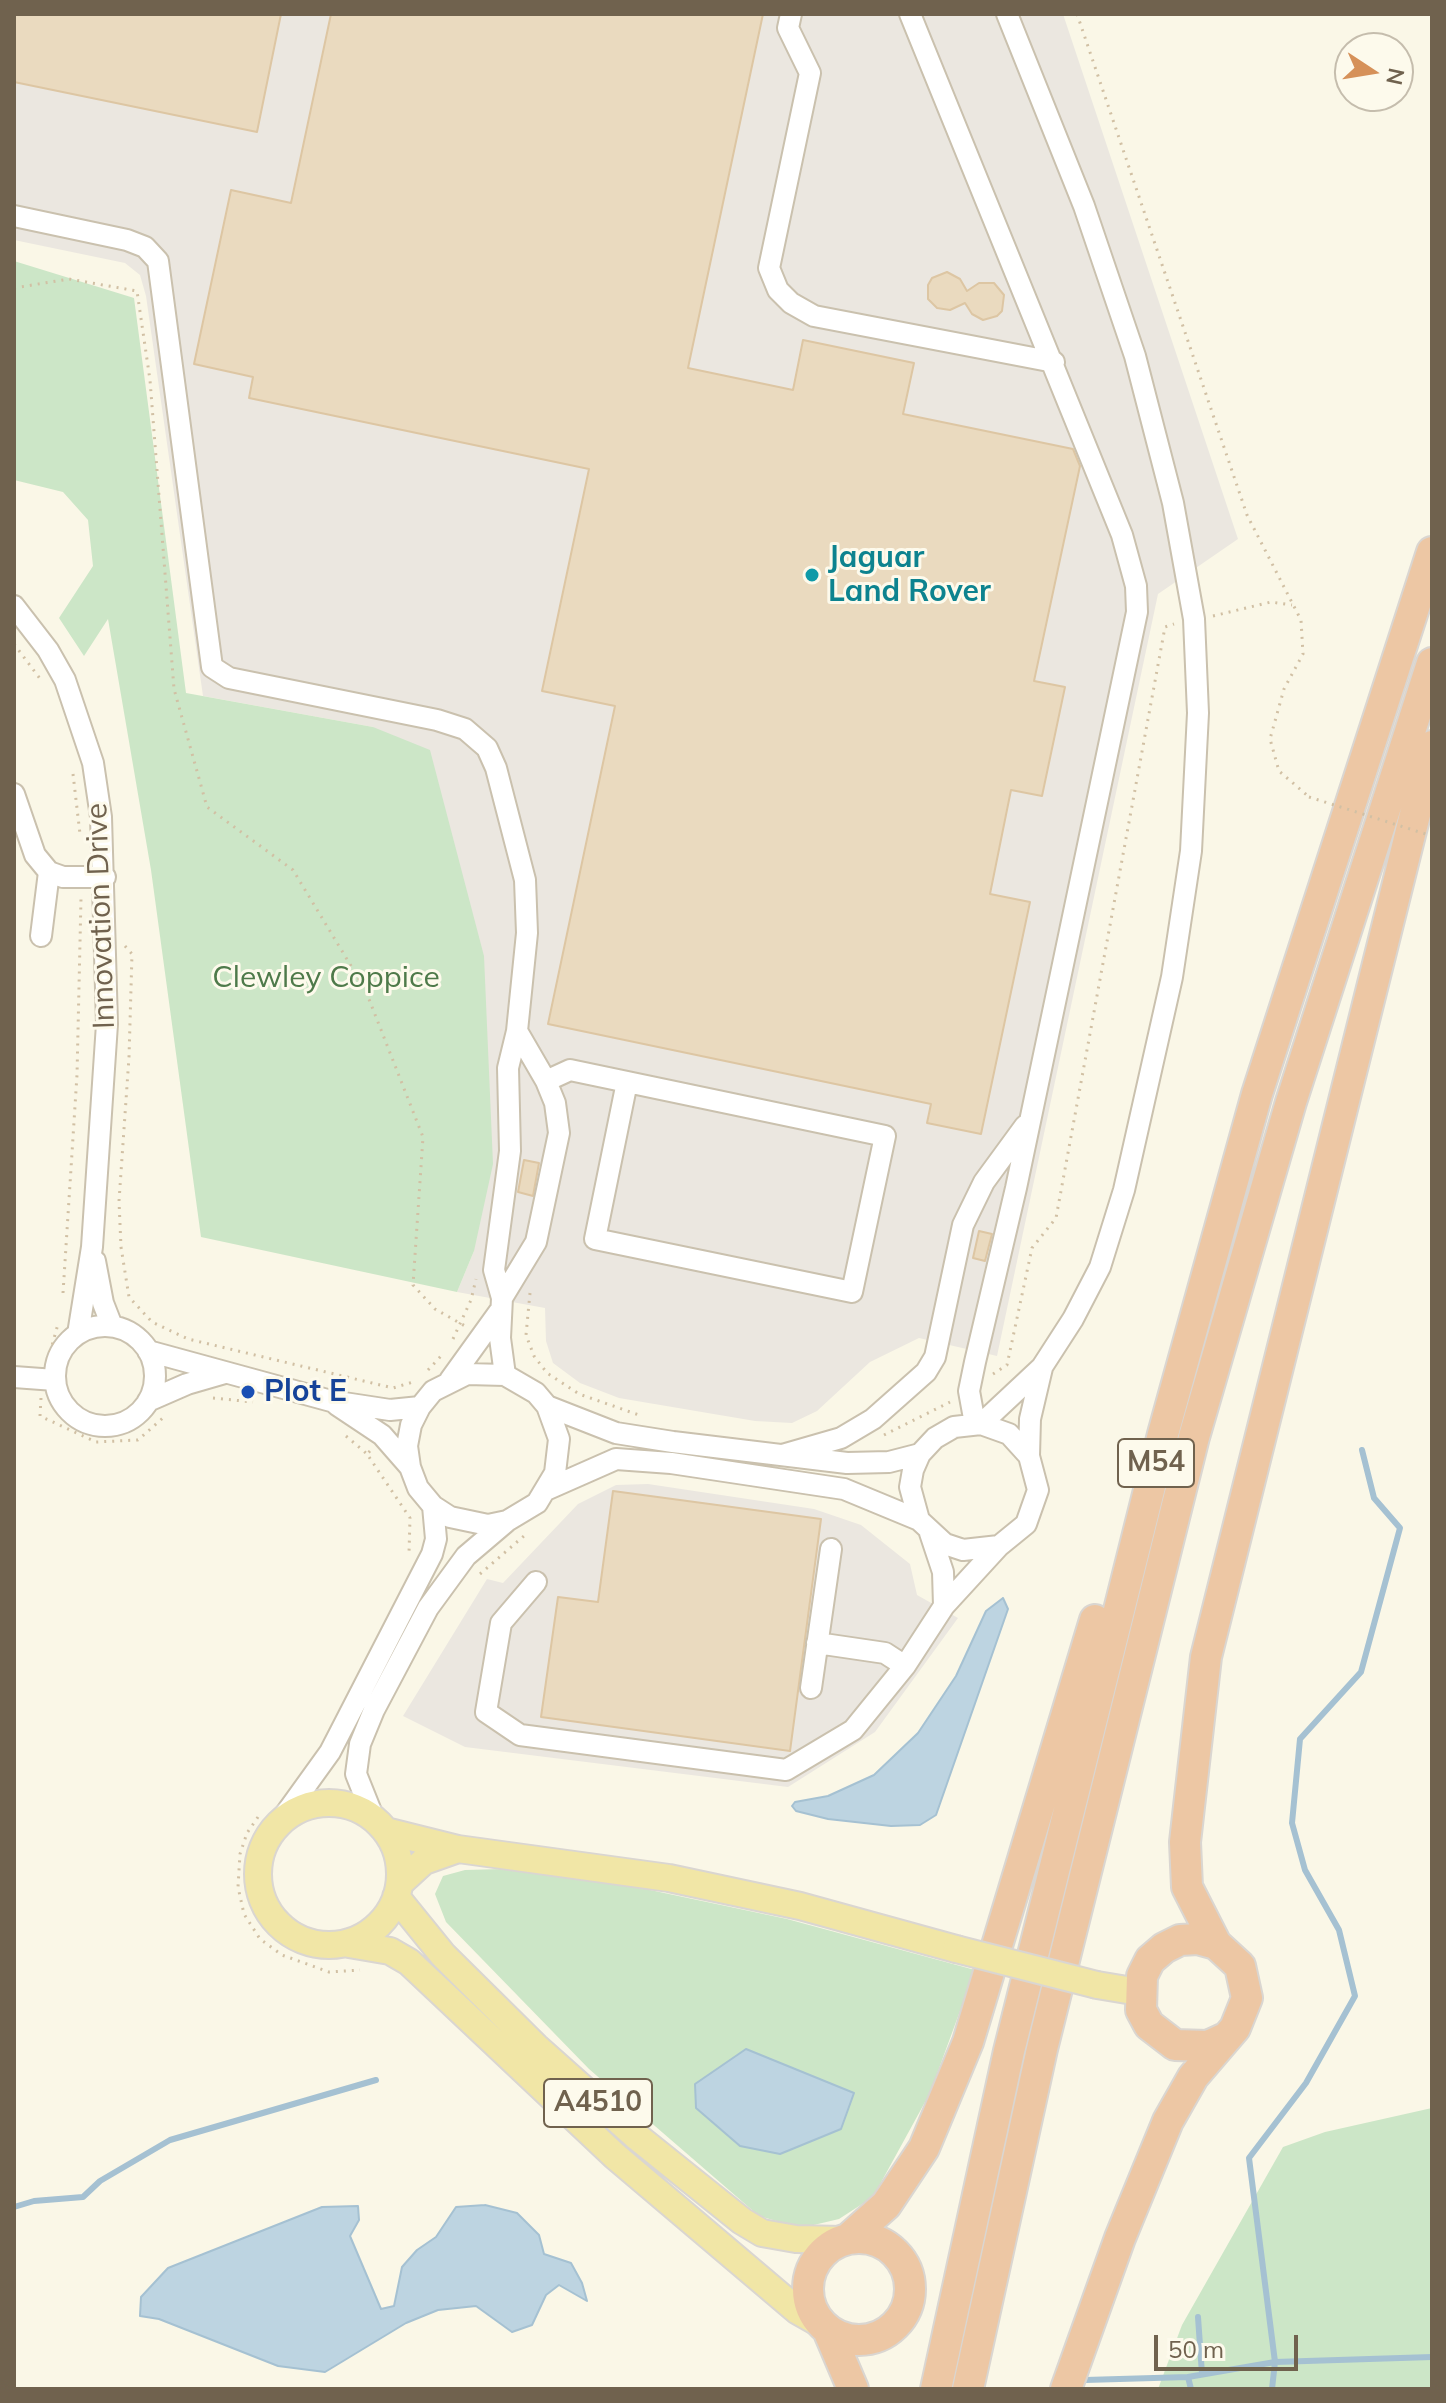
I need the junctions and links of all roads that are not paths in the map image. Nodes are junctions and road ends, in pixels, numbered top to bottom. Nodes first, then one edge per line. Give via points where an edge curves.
1 (791, 14) edge
2 (910, 14) edge
3 (1007, 14) edge
4 (14, 216) edge
5 (1054, 362) junction
6 (1432, 552) edge
7 (14, 606) edge
8 (1432, 663) edge
9 (1432, 746) edge
10 (14, 794) edge
11 (49, 872) junction
12 (105, 877) junction
13 (41, 936) dead end
14 (517, 1031) junction
15 (546, 1081) junction
16 (627, 1082) junction
17 (1029, 1121) junction
18 (92, 1247) junction
19 (500, 1305) junction
20 (112, 1326) junction
21 (78, 1334) junction
22 (491, 1336) junction
23 (148, 1351) junction
24 (1042, 1367) junction
25 (225, 1373) junction
26 (505, 1375) junction
27 (14, 1377) edge
28 (55, 1380) junction
29 (450, 1380) junction
30 (148, 1401) junction
31 (331, 1401) junction
32 (547, 1406) junction
33 (420, 1407) junction
34 (978, 1424) junction
35 (1163, 1434) junction
36 (920, 1454) junction
37 (782, 1455) junction
38 (1029, 1456) junction
39 (410, 1467) junction
40 (548, 1489) junction
41 (433, 1506) junction
42 (507, 1521) junction
43 (924, 1527) junction
44 (999, 1546) junction
45 (831, 1549) dead end
46 (536, 1582) dead end
47 (944, 1606) junction
48 (817, 1643) junction
49 (905, 1666) junction
50 (811, 1688) dead end
51 (380, 1825) junction
52 (276, 1827) junction
53 (458, 1849) junction
54 (398, 1890) junction
55 (349, 1944) junction
56 (1216, 1944) junction
57 (1139, 1992) junction
58 (1223, 2039) junction
59 (845, 2239) junction
60 (825, 2327) junction
61 (853, 2389) edge
62 (936, 2389) edge
63 (968, 2389) edge
64 (1066, 2389) edge

1 - 5 street via 788,28 810,73 769,268 778,290 814,316
2 - 5 street
3 - 24 street via 1084,206 1135,356 1173,503 1194,619 1198,713 1191,851 1172,977 1124,1190 1100,1267
4 - 14 street via 127,240 145,247 158,261 212,667 229,678 437,720 465,729 487,748 525,880 527,933
5 - 17 street via 1122,535 1137,612
6 - 35 highway, M54 via 1257,1094
7 - 12 street, Innovation Drive via 48,650 81,719 93,763
8 - 63 highway, M54 via 1291,1102 1194,1437 1046,2034
9 - 56 highway via 1206,1657 1185,1842 1187,1887
10 - 11 street via 35,855
11 - 12 street
11 - 13 street
12 - 18 street, Innovation Drive via 107,1024
14 - 15 street
14 - 19 street via 508,1068 510,1151 494,1270
15 - 16 street via 570,1070
15 - 19 street via 559,1133 536,1242
16 - 16 street via 885,1136 852,1292 595,1239
17 - 34 street via 969,1391
17 - 37 street via 984,1182 963,1225 935,1357 917,1381 873,1419 841,1438
18 - 20 street, Innovation Drive
18 - 21 street, Innovation Drive
19 - 22 street
20 - 21 street
20 - 23 street via 127,1330
21 - 28 street via 57,1362
22 - 26 street
22 - 29 street
23 - 25 street
23 - 30 street via 155,1376
24 - 34 street
24 - 38 street via 1030,1419
25 - 30 street
25 - 31 street
26 - 29 street via 467,1374
26 - 32 street
27 - 28 street
28 - 30 street via 67,1408 94,1424 124,1422
29 - 33 street
31 - 33 street via 390,1410
31 - 39 street via 382,1435
32 - 37 street via 616,1433
32 - 40 street via 559,1439
33 - 39 street via 411,1425
34 - 36 street via 944,1432
34 - 38 street via 1009,1434
35 - 59 highway via 1099,1607 968,2042 924,2148 886,2205
35 - 62 highway, M54 via 1016,2020
36 - 37 street via 889,1462 847,1463
36 - 43 street via 910,1487
38 - 44 street via 1037,1481 1034,1508 1020,1530
39 - 41 street
40 - 42 street via 537,1503
40 - 43 street via 616,1459 671,1463 844,1489
41 - 42 street via 468,1523
41 - 52 street via 436,1539 422,1574 330,1752
42 - 51 street via 466,1556 428,1608 374,1710 360,1744 356,1774
43 - 44 street via 963,1550
43 - 47 street via 943,1572
44 - 47 street
45 - 48 street
46 - 49 street via 501,1623 486,1712 520,1735 786,1770 853,1730
47 - 49 street
48 - 49 street via 885,1653
48 - 50 street
51 - 52 main road via 339,1804 316,1804 294,1812
51 - 53 main road
51 - 54 main road, A4510 via 398,1856
52 - 55 main road, A4510 via 258,1867 267,1909 298,1939
53 - 54 main road via 424,1861
53 - 57 main road, bridge via 669,1878
54 - 55 main road via 383,1921
54 - 59 main road, A4510 via 443,1955 536,2047 742,2221 762,2233 796,2239
55 - 60 main road, A4510 via 390,1951 409,1962 615,2156 788,2303
56 - 57 highway via 1189,1940 1164,1948 1150,1960
56 - 58 highway via 1230,1953 1246,1981 1243,2014
57 - 58 highway via 1141,2010 1160,2037 1191,2048
58 - 64 highway via 1168,2121
59 - 60 highway via 821,2255 809,2277 810,2302
59 - 60 highway, A4510 via 862,2237 888,2246 906,2266 910,2293 901,2319 880,2336 853,2340
60 - 61 highway

